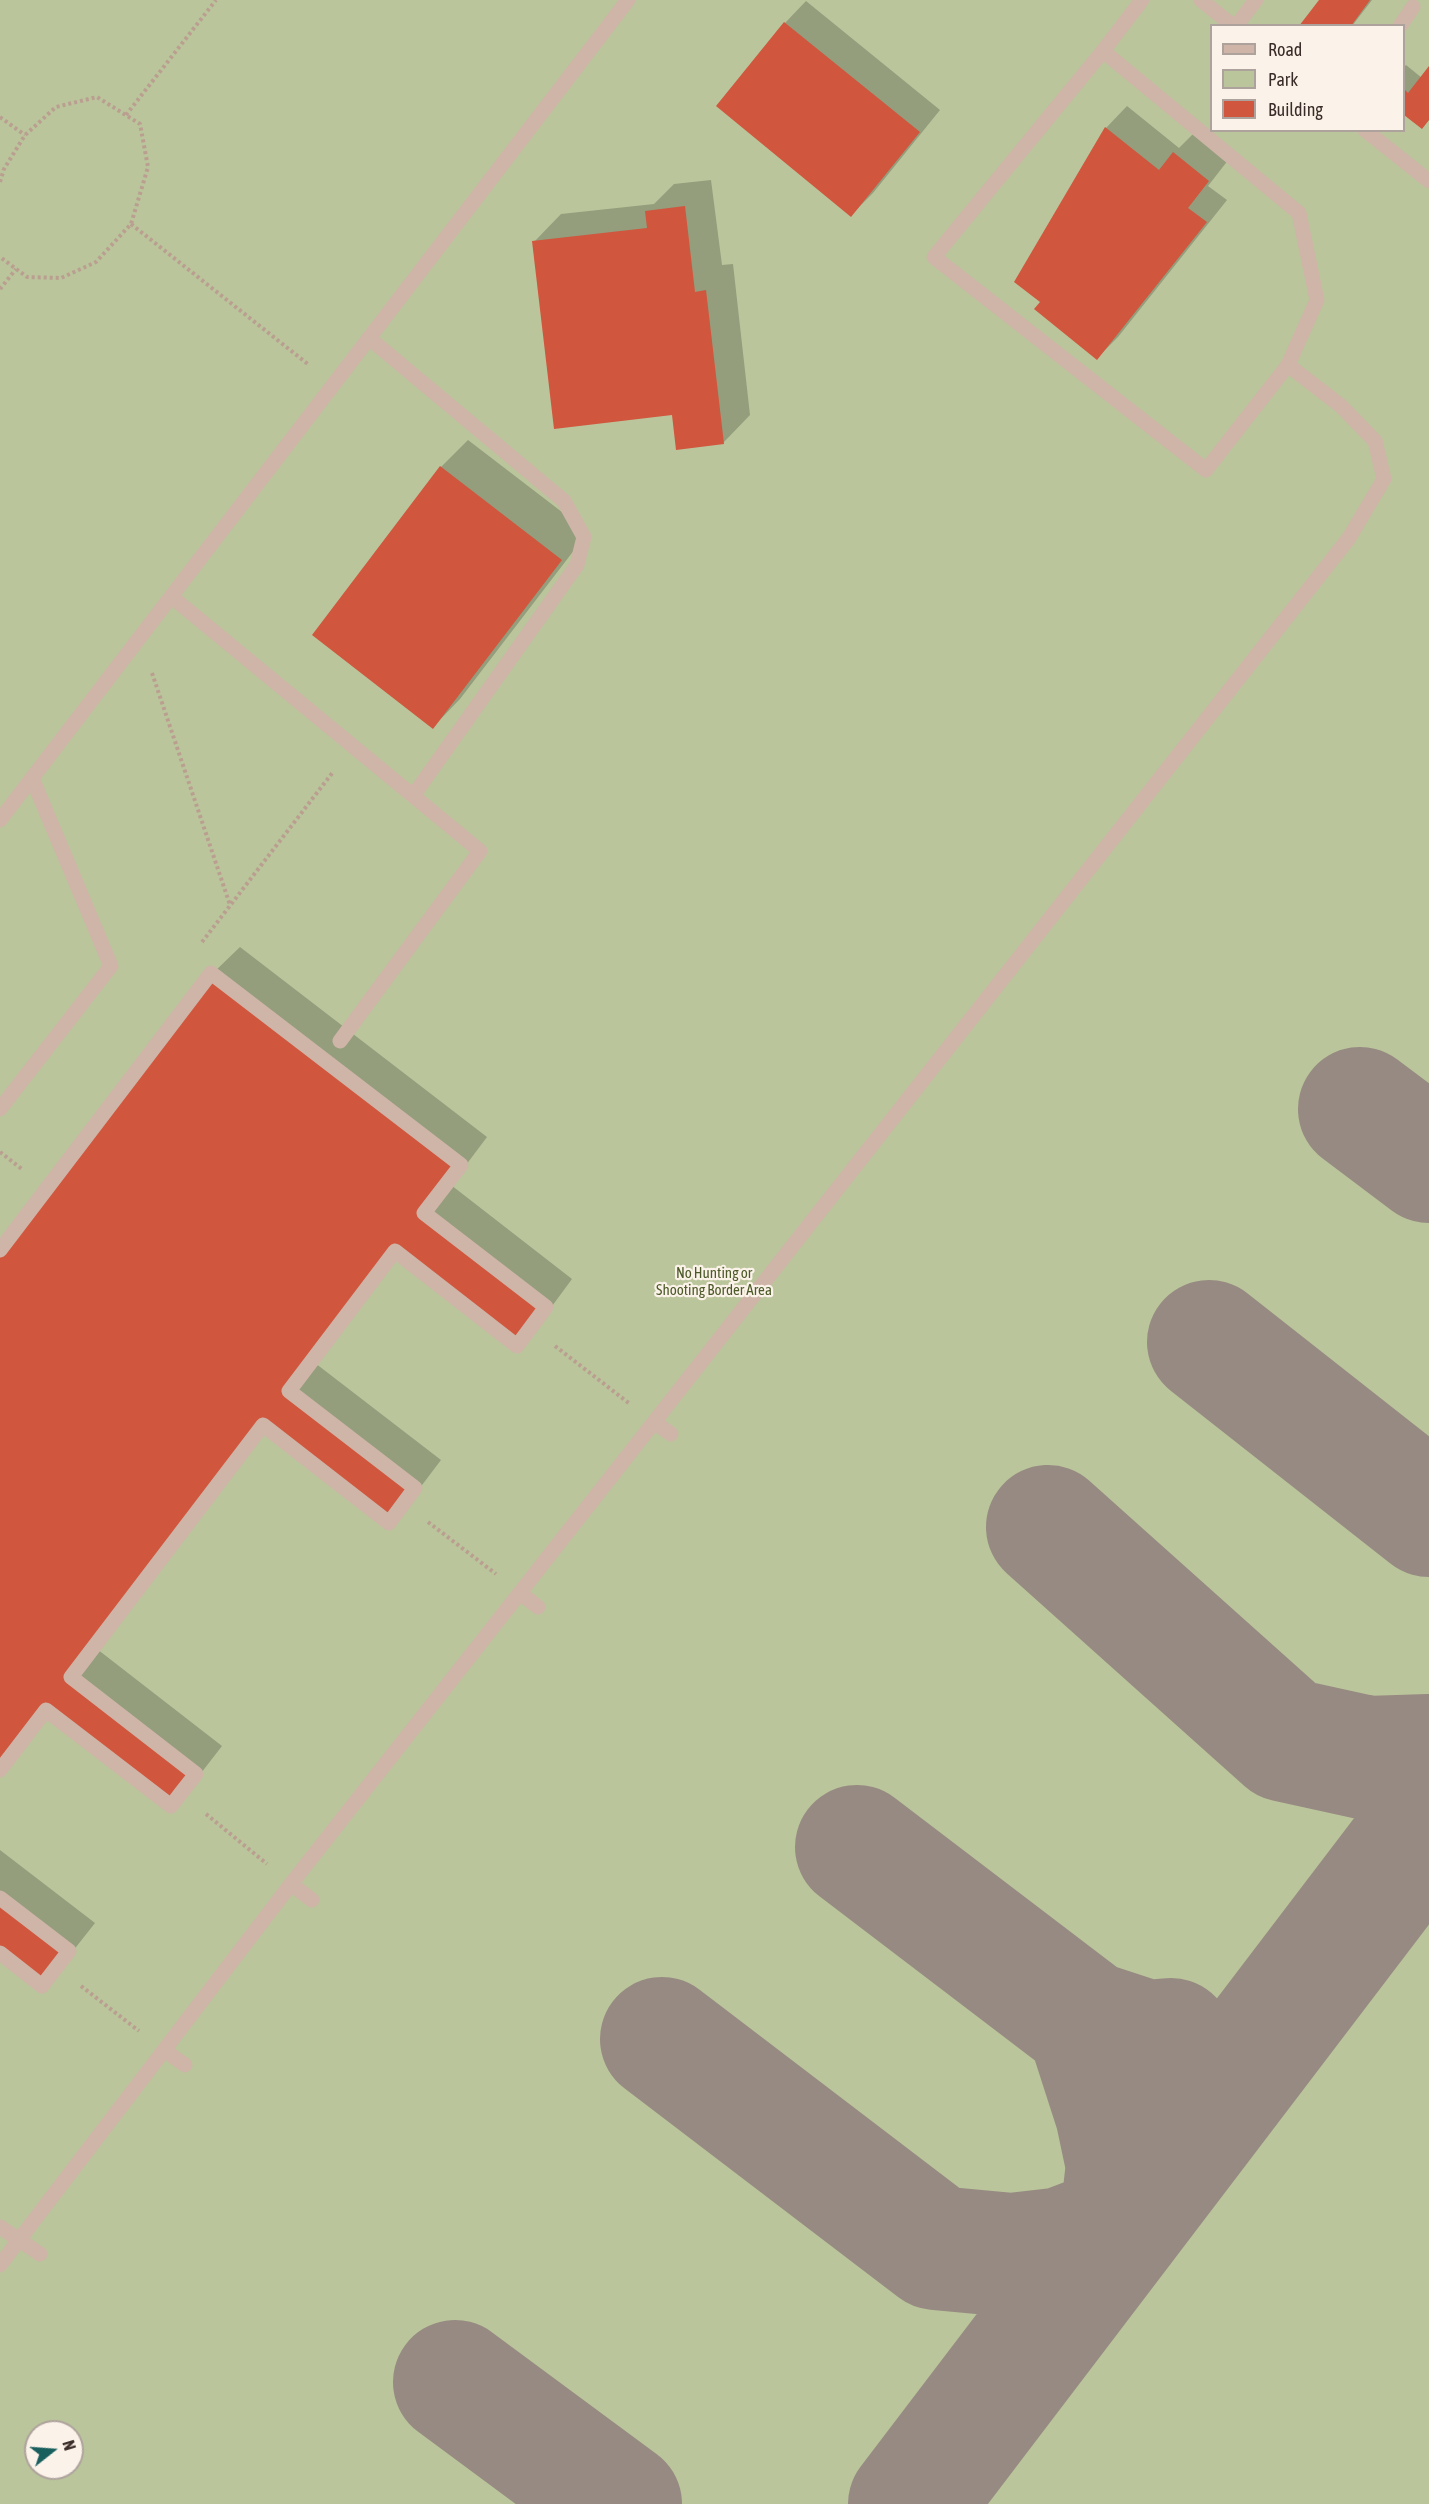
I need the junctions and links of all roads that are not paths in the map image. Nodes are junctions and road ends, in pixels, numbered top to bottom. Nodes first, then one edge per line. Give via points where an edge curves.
1 (628, 0) edge
2 (1142, 0) edge
3 (1201, 0) edge
4 (1256, 0) edge
5 (1413, 7) dead end
6 (1231, 24) edge
7 (1236, 24) edge
8 (1401, 24) edge
9 (1103, 51) junction
10 (1368, 132) edge
11 (1429, 181) edge
12 (369, 338) junction
13 (1288, 365) junction
14 (172, 597) junction
15 (32, 778) junction
16 (413, 796) junction
17 (0, 820) edge
18 (340, 1041) dead end
19 (0, 1108) edge
20 (0, 1250) edge
21 (654, 1422) junction
22 (671, 1434) dead end
23 (520, 1593) junction
24 (538, 1607) dead end
25 (0, 1770) edge
26 (291, 1884) junction
27 (0, 1898) edge
28 (312, 1900) dead end
29 (0, 1953) edge
30 (164, 2050) junction
31 (185, 2065) dead end
32 (0, 2227) edge
33 (19, 2240) junction
34 (40, 2254) dead end
35 (0, 2265) edge

1 - 12 street
2 - 9 street
3 - 6 street
4 - 7 street
5 - 8 street
9 - 13 street via 1299,213 1317,300
9 - 13 street via 934,257 1206,470
10 - 11 street
12 - 14 street
12 - 16 street via 564,501 584,537 577,565
13 - 21 street via 1341,406 1375,441 1384,479 1349,538
14 - 15 street
14 - 16 street
15 - 17 street
15 - 19 street via 111,966
16 - 18 street via 480,851
20 - 25 street via 211,973 461,1165 424,1213 546,1307 517,1346 395,1251 289,1391 415,1488 389,1523 263,1425 71,1677 196,1774 171,1806 46,1710
21 - 22 street
21 - 23 street
23 - 24 street
23 - 26 street
26 - 28 street
26 - 30 street
27 - 29 street via 69,1951 42,1986
30 - 31 street
30 - 33 street
32 - 33 street
33 - 34 street
33 - 35 street

